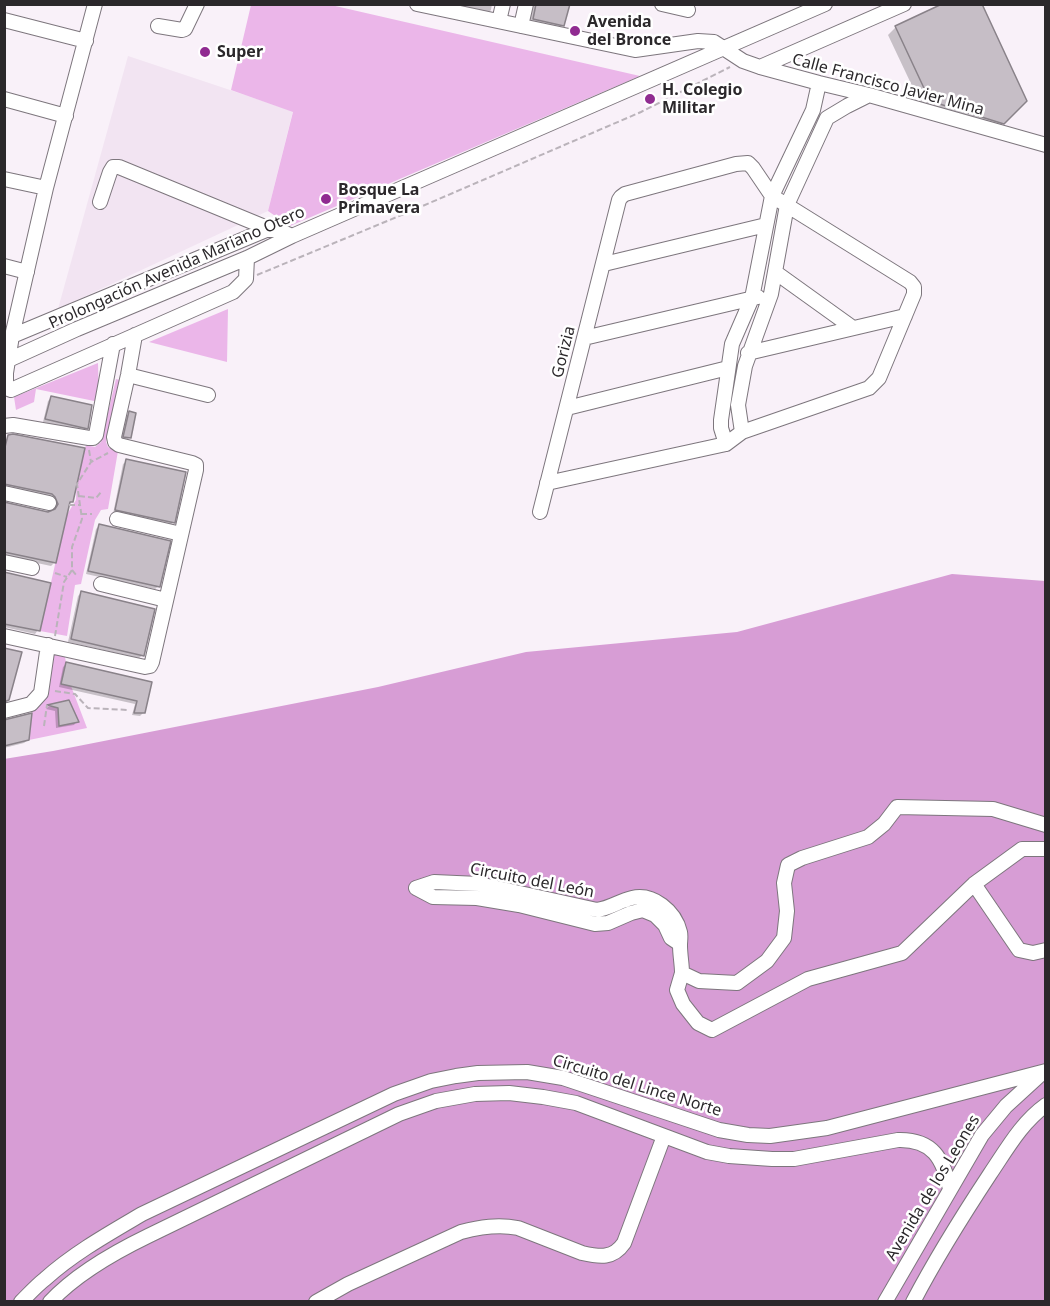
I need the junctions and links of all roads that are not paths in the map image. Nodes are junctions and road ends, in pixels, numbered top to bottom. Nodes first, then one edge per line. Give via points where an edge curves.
1 (95, 4) edge
2 (197, 4) edge
3 (417, 4) edge
4 (503, 4) edge
5 (526, 4) edge
6 (662, 4) edge
7 (825, 4) edge
8 (904, 4) edge
9 (688, 10) dead end
10 (4, 20) edge
11 (499, 21) junction
12 (158, 26) dead end
13 (521, 26) junction
14 (86, 41) junction
15 (725, 49) junction
16 (760, 67) junction
17 (819, 83) junction
18 (869, 95) junction
19 (4, 99) edge
20 (813, 110) junction
21 (66, 116) junction
22 (827, 118) junction
23 (1046, 145) edge
24 (4, 179) edge
25 (46, 188) junction
26 (772, 196) junction
27 (100, 202) dead end
28 (787, 205) junction
29 (766, 225) junction
30 (272, 230) junction
31 (292, 236) junction
32 (247, 258) junction
33 (604, 264) junction
34 (4, 267) edge
35 (27, 272) junction
36 (775, 272) junction
37 (771, 294) junction
38 (752, 298) junction
39 (904, 316) junction
40 (853, 328) junction
41 (135, 335) junction
42 (12, 336) junction
43 (585, 338) junction
44 (113, 344) junction
45 (748, 353) junction
46 (6, 361) edge
47 (728, 368) junction
48 (128, 375) junction
49 (208, 395) dead end
50 (567, 408) junction
51 (4, 426) edge
52 (742, 432) junction
53 (726, 444) junction
54 (547, 483) junction
55 (4, 493) edge
56 (49, 503) dead end
57 (540, 512) dead end
58 (117, 519) dead end
59 (181, 534) junction
60 (4, 562) edge
61 (32, 568) dead end
62 (101, 584) dead end
63 (166, 600) junction
64 (4, 636) edge
65 (51, 646) junction
66 (4, 705) edge
67 (19, 708) junction
68 (4, 711) edge
69 (1046, 825) edge
70 (1046, 849) edge
71 (974, 884) junction
72 (680, 944) junction
73 (1046, 950) edge
74 (682, 973) junction
75 (1044, 1072) edge
76 (1046, 1105) edge
77 (664, 1136) junction
78 (950, 1189) junction
79 (21, 1302) edge
80 (50, 1302) edge
81 (316, 1302) edge
82 (885, 1302) edge
83 (913, 1302) edge

1 - 14 street
2 - 12 street via 185,29
3 - 11 street, Calle Francisco Javier Mina
4 - 11 street
5 - 13 street
6 - 9 street
7 - 15 street, Prolongación Avenida Mariano Otero
8 - 16 street
10 - 14 street
11 - 13 street, Calle Francisco Javier Mina
13 - 15 street, Calle Francisco Javier Mina via 635,50 699,41 714,42
14 - 21 street
15 - 16 street, Calle Francisco Javier Mina
15 - 31 street, Prolongación Avenida Mariano Otero
16 - 17 street, Calle Francisco Javier Mina
17 - 18 street, Calle Francisco Javier Mina
17 - 20 street
18 - 22 street
18 - 23 street, Calle Francisco Javier Mina
19 - 21 street
20 - 22 street
20 - 26 street
21 - 25 street
22 - 28 street
24 - 25 street
25 - 35 street
26 - 28 street
26 - 29 street
26 - 33 street, Gorizia via 748,164 625,194 619,200
27 - 30 street via 110,172 119,167
28 - 36 street
28 - 39 street via 910,282 914,294
29 - 33 street
29 - 38 street
30 - 31 street
30 - 42 street
31 - 32 street, Prolongación Avenida Mariano Otero
32 - 41 street via 246,279 233,292
32 - 46 street, Prolongación Avenida Mariano Otero
33 - 43 street, Gorizia
34 - 35 street
35 - 42 street
36 - 37 street
36 - 40 street
37 - 38 street
37 - 45 street
38 - 43 street
38 - 47 street via 732,344
39 - 40 street
39 - 52 street via 879,378 869,388
40 - 45 street
41 - 44 street
41 - 48 street
42 - 46 street
43 - 50 street, Gorizia
44 - 46 street via 11,390 5,386
44 - 51 street via 93,438
45 - 52 street via 738,405
47 - 50 street
47 - 53 street via 721,420
48 - 49 street
48 - 59 street via 114,442 196,465
50 - 54 street, Gorizia
52 - 53 street
53 - 54 street
54 - 57 street, Gorizia
55 - 56 street
58 - 59 street
59 - 63 street
60 - 61 street
62 - 63 street
63 - 65 street via 150,666
64 - 65 street
65 - 67 street via 41,693 31,704
66 - 67 street
67 - 68 street
69 - 74 street via 993,809 897,807 868,837 788,865 784,883 784,938 767,961 737,983 699,981
70 - 71 street via 1022,849
71 - 73 street via 1019,950
71 - 74 street, Circuito del León via 902,952 808,979 712,1030 698,1023 683,1004 677,990
72 - 72 street, Circuito del León via 681,932 671,913 662,903 643,897 597,910 479,884 434,882 416,888 433,897 477,898 595,924 643,910 655,915
72 - 74 street, Circuito del León
75 - 78 street, Avenida de los Leones via 1006,1106 982,1135
75 - 79 street, Circuito del Lince Norte via 827,1128 770,1136 718,1130 562,1078 527,1072 478,1073 431,1081 394,1094 142,1214 71,1259
76 - 83 street via 1015,1137
77 - 78 street via 707,1152 772,1159 912,1140 935,1151
77 - 80 street via 576,1103 543,1097 475,1094 436,1101 399,1114 120,1250
77 - 81 street via 624,1243 617,1252 603,1256 582,1253 508,1226 478,1228 461,1232
78 - 82 street, Avenida de los Leones

